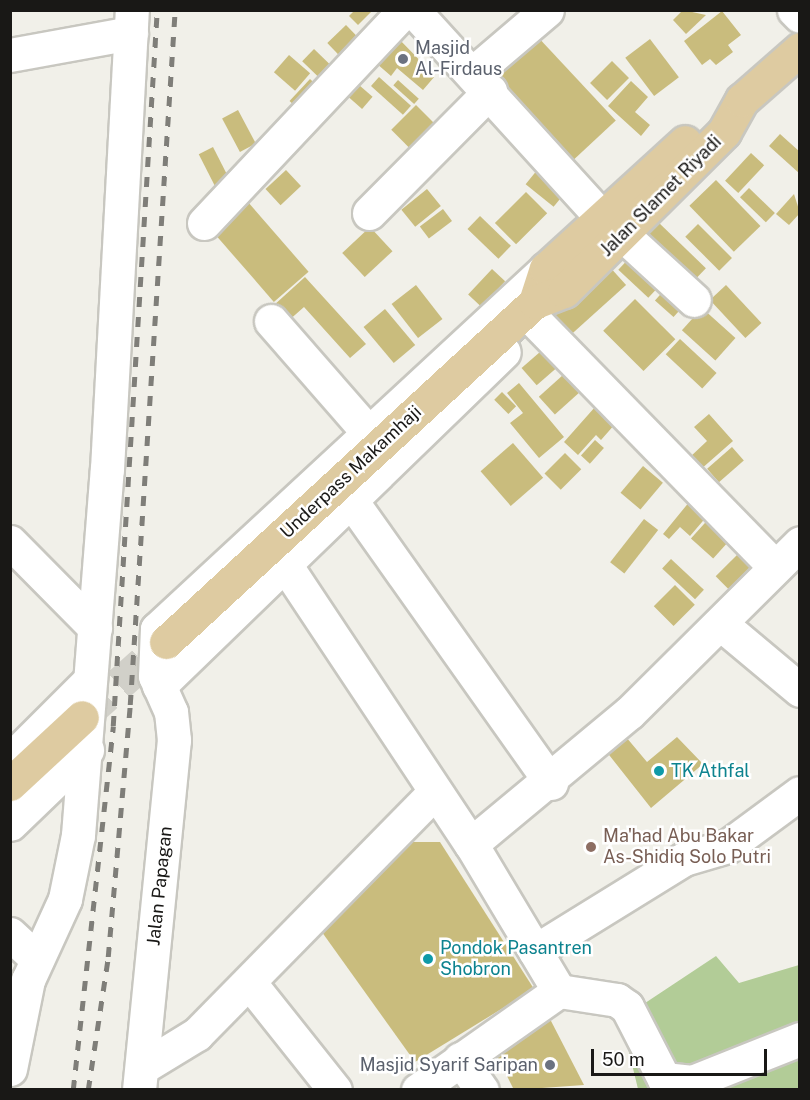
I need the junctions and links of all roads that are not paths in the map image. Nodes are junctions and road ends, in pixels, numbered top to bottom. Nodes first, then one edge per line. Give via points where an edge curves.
1 (405, 10) edge
2 (413, 10) edge
3 (547, 10) edge
4 (794, 10) edge
5 (800, 16) edge
6 (131, 22) edge
7 (800, 49) edge
8 (10, 55) edge
9 (482, 82) junction
10 (369, 213) dead end
11 (204, 223) dead end
12 (613, 227) junction
13 (545, 296) junction
14 (694, 300) dead end
15 (271, 321) dead end
16 (367, 431) junction
17 (350, 499) junction
18 (10, 542) edge
19 (800, 543) edge
20 (284, 564) junction
21 (774, 566) junction
22 (721, 624) junction
23 (95, 628) junction
24 (166, 642) tunnel mouth
25 (90, 680) junction
26 (159, 686) junction
27 (800, 690) edge
28 (82, 717) tunnel mouth
29 (87, 750) junction
30 (10, 760) edge
31 (551, 783) junction
32 (10, 784) edge
33 (435, 792) junction
34 (800, 793) edge
35 (10, 824) edge
36 (471, 844) junction
37 (10, 934) edge
38 (535, 951) junction
39 (37, 959) junction
40 (249, 982) junction
41 (559, 991) junction
42 (800, 1039) edge
43 (460, 1059) junction
44 (10, 1069) edge
45 (141, 1078) edge
46 (335, 1089) edge
47 (418, 1089) edge
48 (482, 1089) edge

1 - 11 street
2 - 9 street
3 - 9 street
4 - 5 street
6 - 8 street
6 - 23 street
7 - 12 main road, Underpass Makamhaji via 742,100 710,119
9 - 10 street
9 - 12 street
12 - 13 main road, Underpass Makamhaji
12 - 14 street
13 - 16 street
13 - 17 street
13 - 21 street
13 - 24 main road, Underpass Makamhaji
15 - 16 street
16 - 26 street via 159,625
17 - 20 street
17 - 31 street
18 - 23 street
19 - 21 street
20 - 26 street
20 - 33 street
21 - 22 street
22 - 27 street
22 - 31 street
23 - 25 street
25 - 29 street
25 - 30 street
26 - 45 street, Jalan Papagan via 171,712 174,740
28 - 32 main road
29 - 35 street
29 - 39 street via 71,882
31 - 36 street
33 - 36 street
33 - 40 street
34 - 38 street via 728,846 684,859
36 - 38 street
37 - 39 street
38 - 41 street
39 - 44 street
40 - 45 street via 183,1046
40 - 46 street
41 - 42 street via 622,1003 657,1070 673,1082 692,1082
41 - 43 street
43 - 47 street
43 - 48 street

